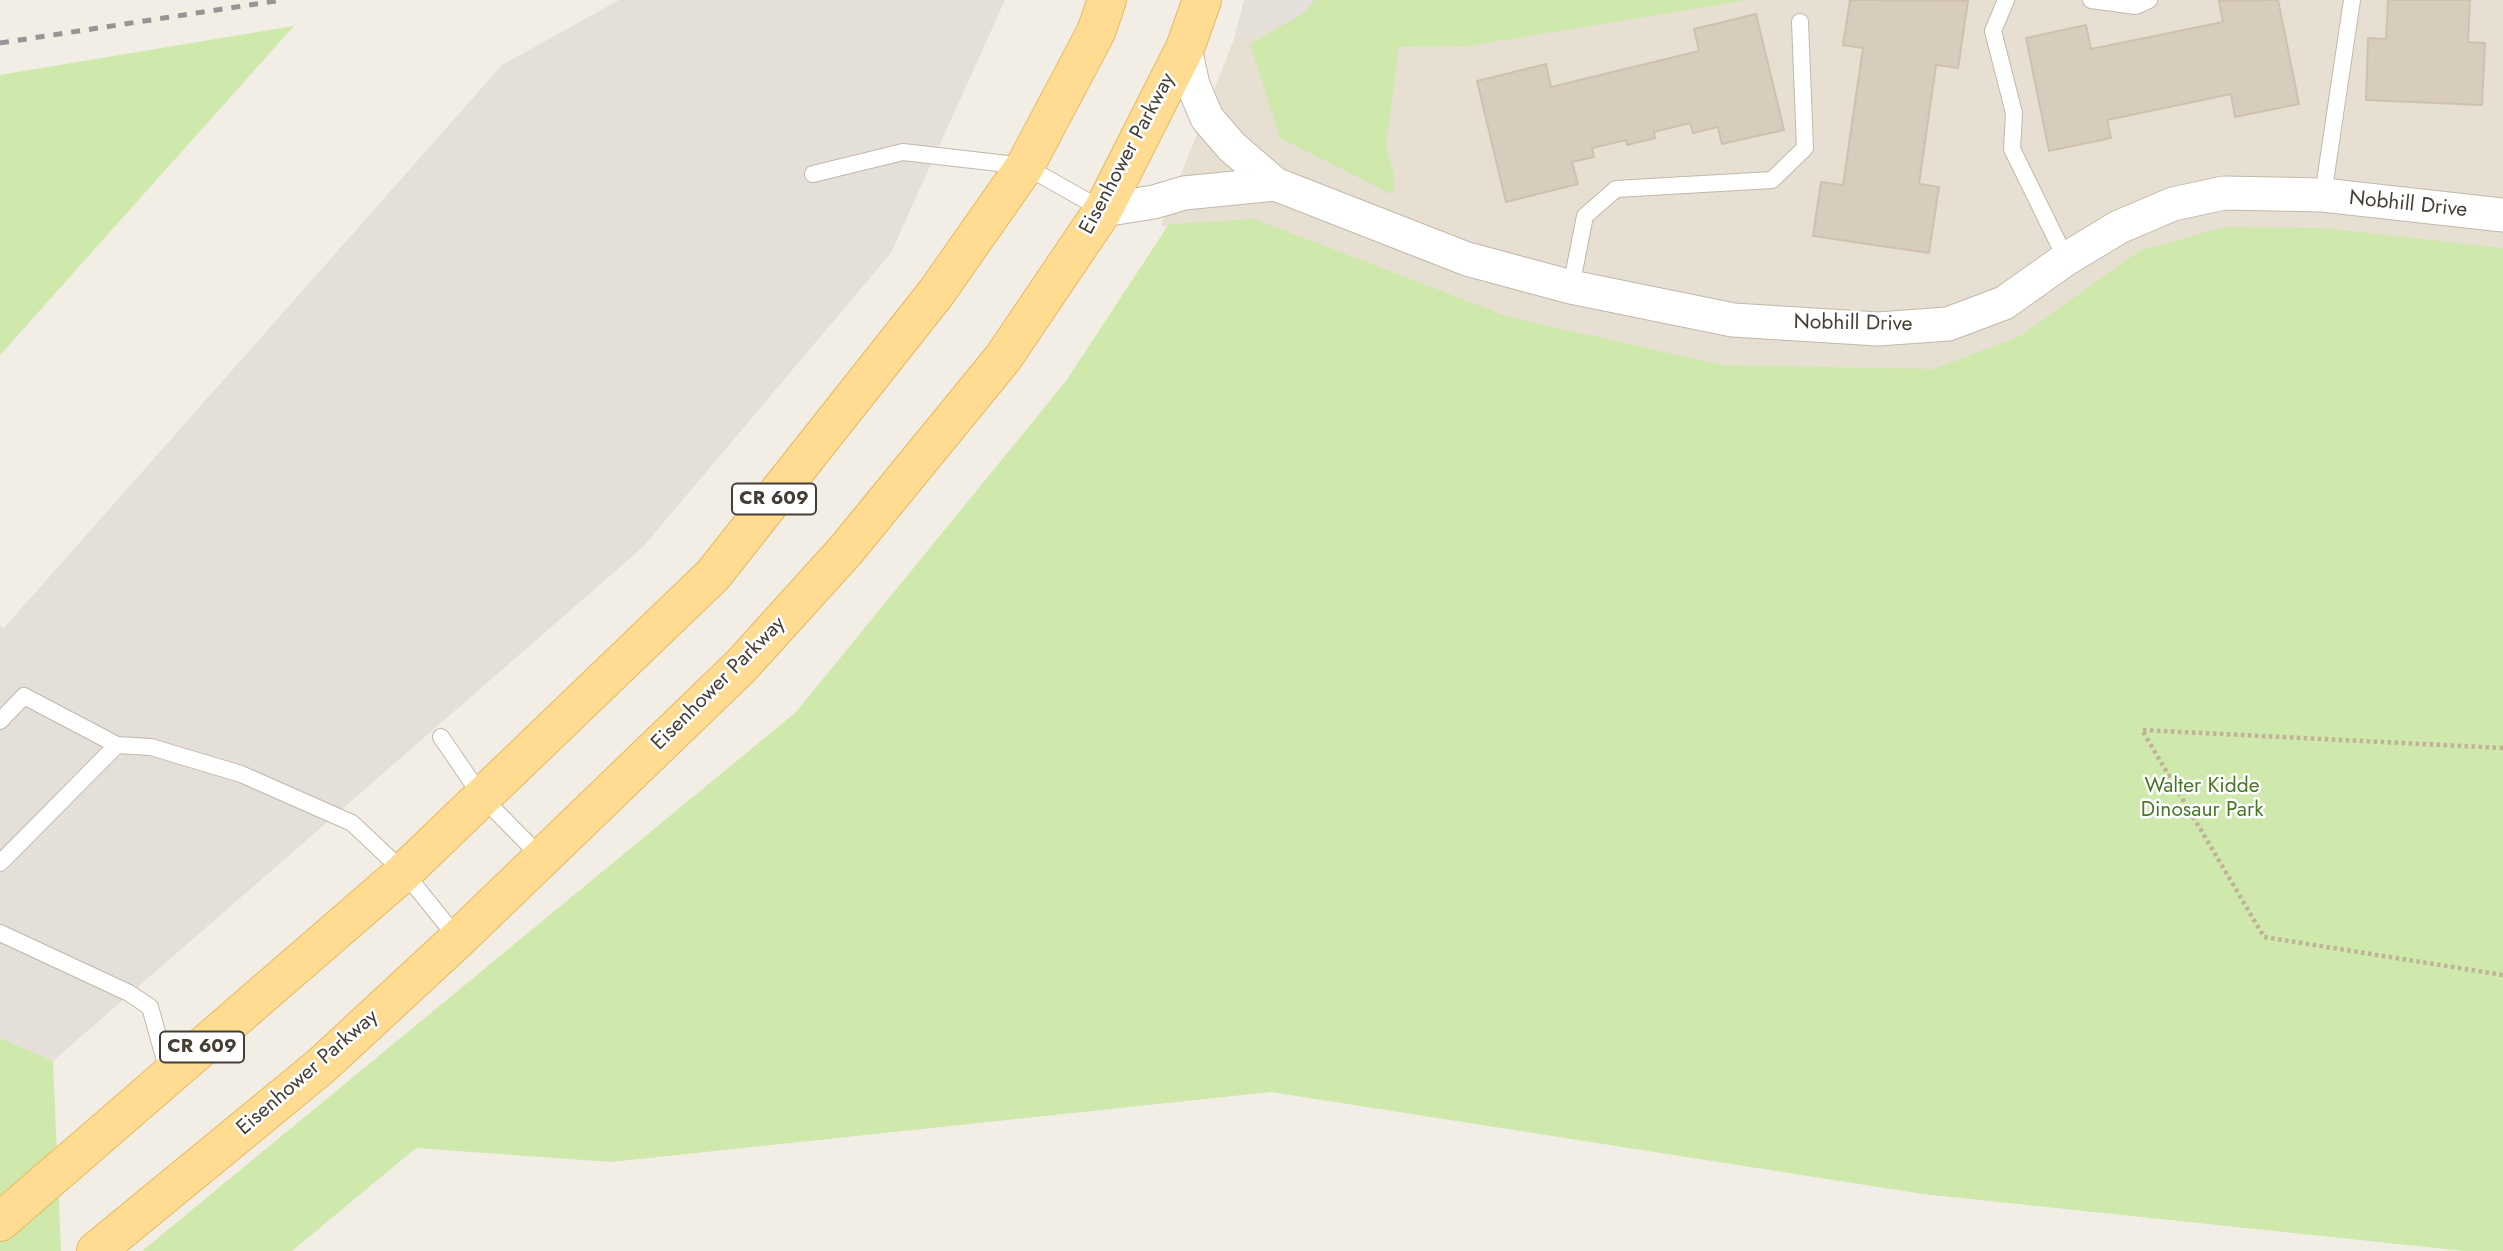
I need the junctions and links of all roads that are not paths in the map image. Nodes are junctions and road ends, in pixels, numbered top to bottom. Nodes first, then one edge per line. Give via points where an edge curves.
1 (1107, 0) edge
2 (1202, 0) edge
3 (2006, 0) edge
4 (2091, 0) edge
5 (2148, 0) edge
6 (2352, 0) edge
7 (1800, 22) dead end
8 (1185, 48) junction
9 (1025, 166) junction
10 (813, 174) dead end
11 (1275, 184) junction
12 (2323, 195) junction
13 (1103, 210) junction
14 (2503, 215) edge
15 (2066, 259) junction
16 (1571, 287) junction
17 (0, 720) edge
18 (442, 737) dead end
19 (117, 745) junction
20 (482, 797) junction
21 (542, 858) junction
22 (0, 863) edge
23 (404, 872) junction
24 (0, 933) edge
25 (458, 939) junction
26 (170, 1075) junction
27 (0, 1222) edge
28 (96, 1251) edge

1 - 9 main road, CR 609 via 1096,32
2 - 8 main road, Eisenhower Parkway
3 - 15 lane via 1993,31 2014,113 2012,149
4 - 5 lane via 2136,6
6 - 12 lane
7 - 16 lane via 1805,148 1772,180 1616,189 1585,216
8 - 11 street via 1207,118
8 - 13 main road, Eisenhower Parkway
9 - 10 lane via 903,152
9 - 13 lane
9 - 20 main road, CR 609 via 936,293 713,575
11 - 13 street via 1184,193
11 - 16 street, Nobhill Drive via 1467,259
12 - 14 street, Nobhill Drive
12 - 15 street, Nobhill Drive via 2224,193 2173,204 2119,227
13 - 21 main road, Eisenhower Parkway via 1003,358 846,550 741,666
15 - 16 street, Nobhill Drive via 2004,303 1948,324 1878,329 1733,320
17 - 19 lane via 24,696
18 - 20 lane
19 - 22 lane
19 - 23 lane via 151,747 241,774 339,817 377,843
20 - 21 lane
20 - 23 main road, CR 609
21 - 25 main road, Eisenhower Parkway
23 - 25 lane
23 - 26 main road, CR 609
24 - 26 lane via 150,1007
25 - 28 main road, Eisenhower Parkway via 321,1066
26 - 27 main road, CR 609

